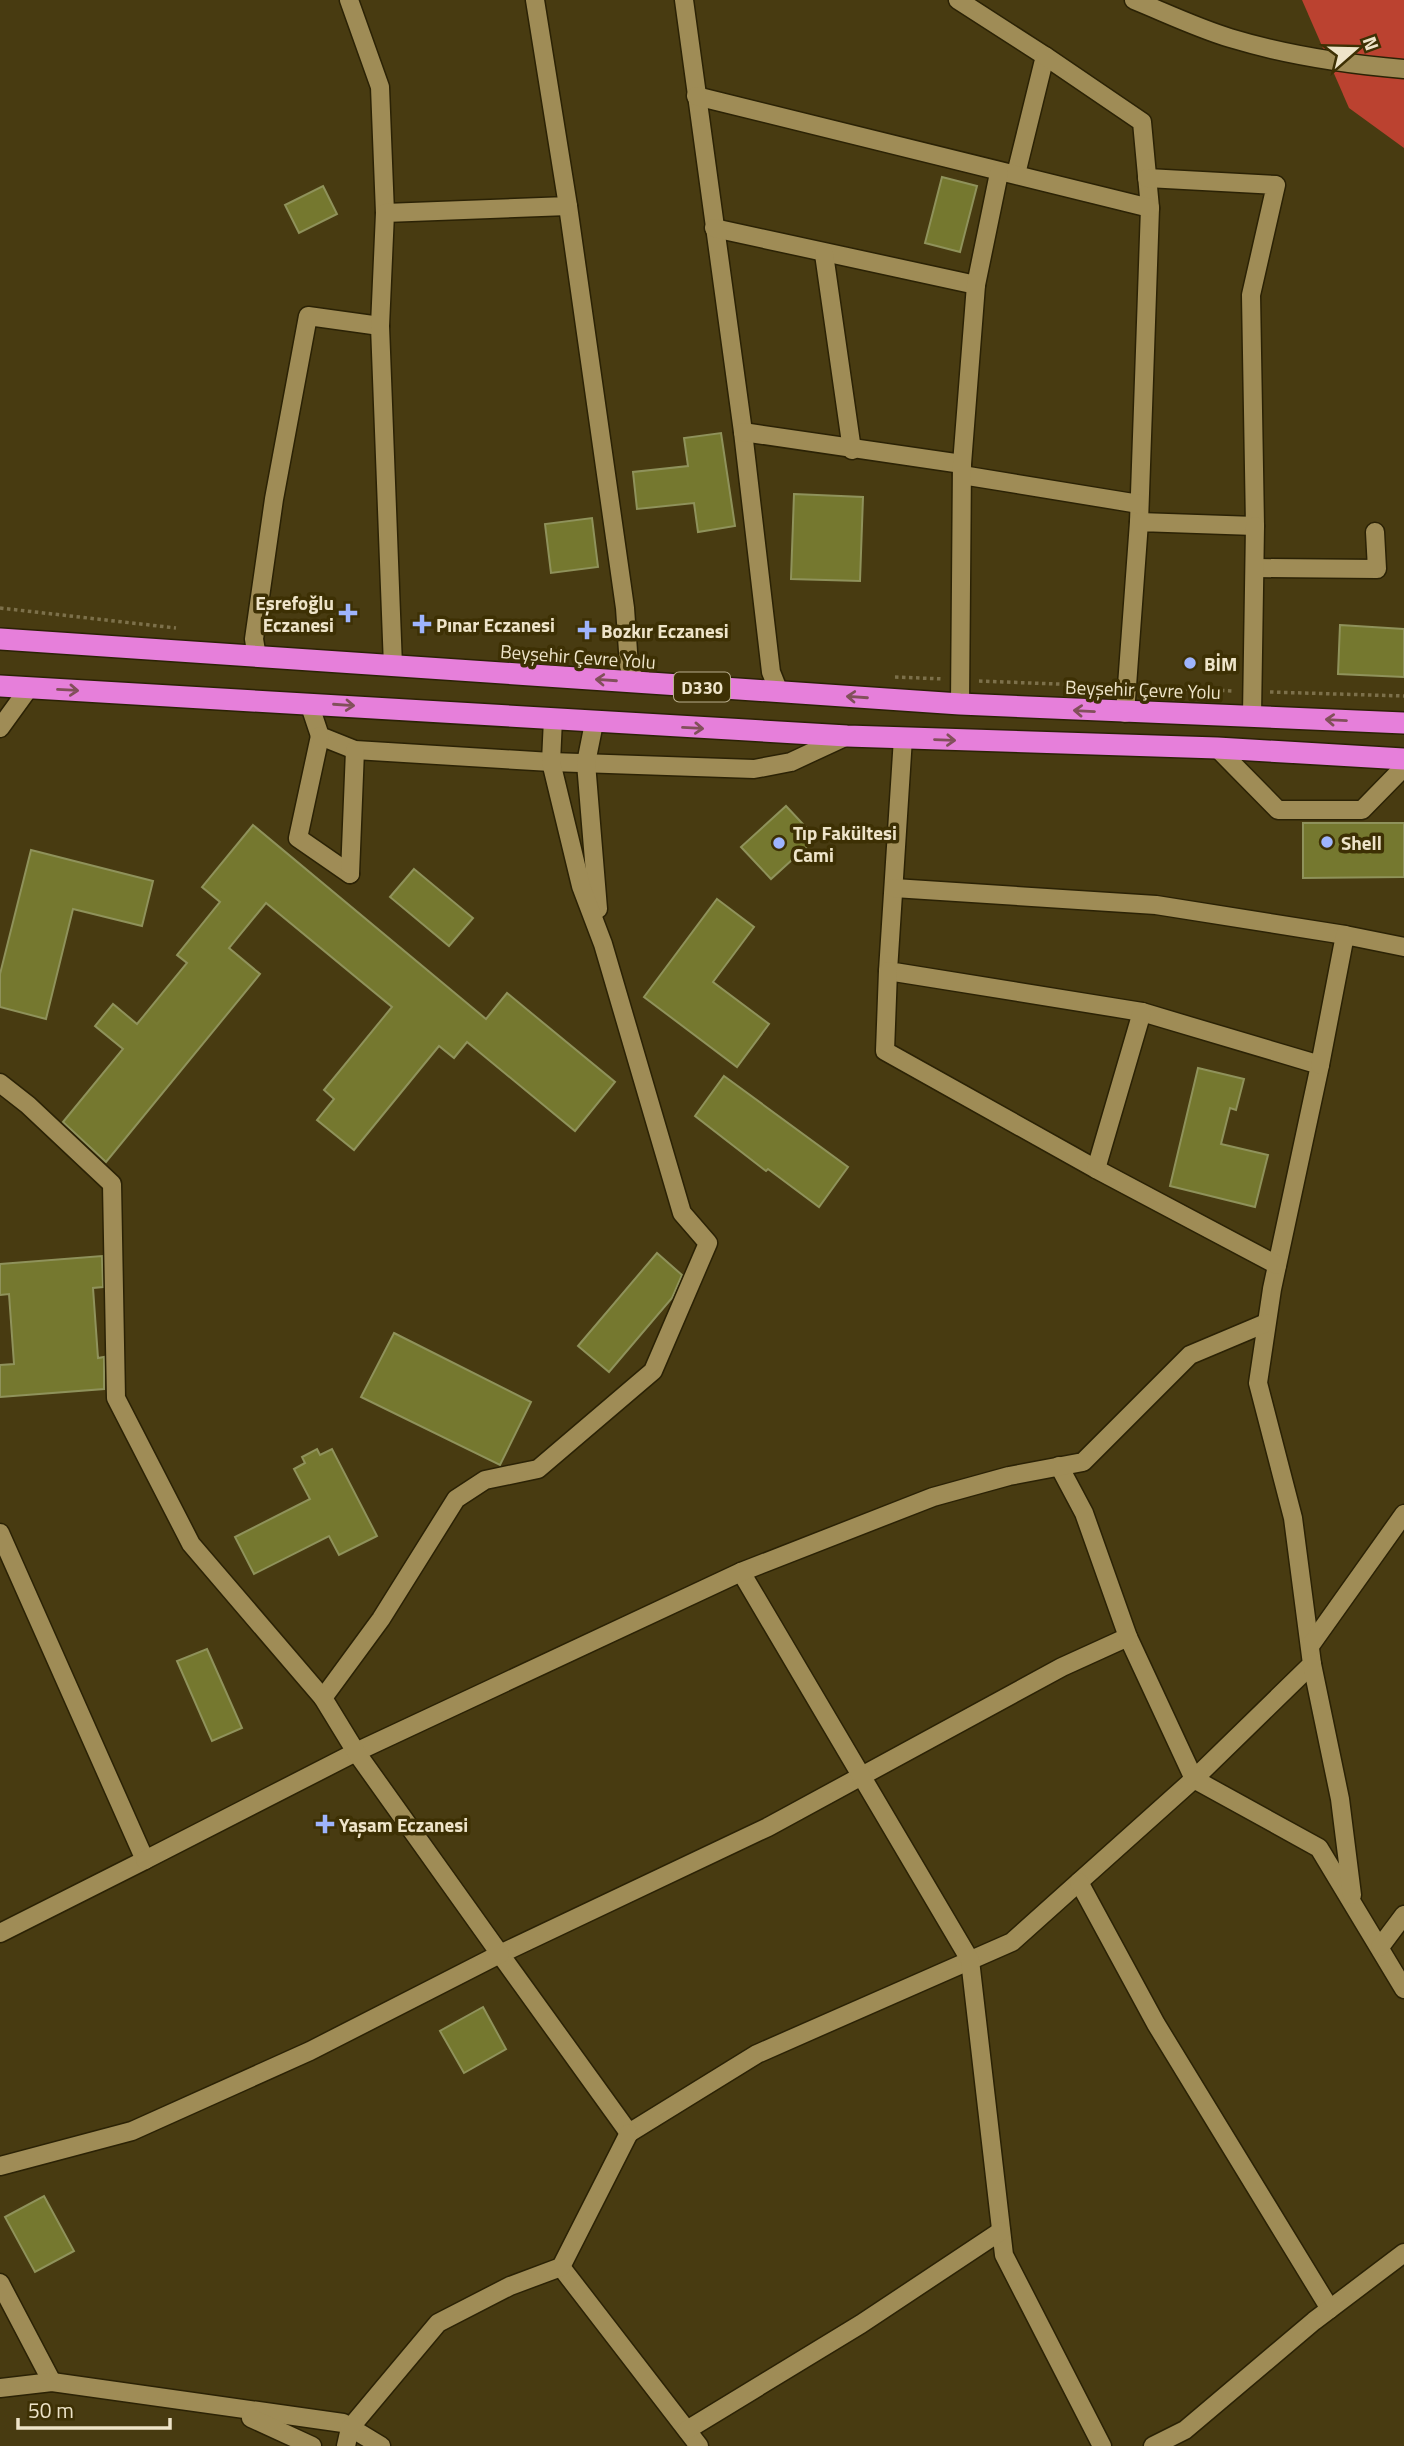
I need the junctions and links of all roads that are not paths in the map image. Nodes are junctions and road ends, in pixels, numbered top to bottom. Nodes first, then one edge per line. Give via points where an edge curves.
1 (349, 0) edge
2 (535, 0) edge
3 (684, 0) edge
4 (958, 0) edge
5 (1135, 0) edge
6 (1045, 56) junction
7 (1404, 69) edge
8 (696, 96) junction
9 (1008, 174) junction
10 (1147, 178) junction
11 (568, 206) junction
12 (1150, 208) junction
13 (385, 213) junction
14 (714, 228) junction
15 (824, 254) junction
16 (976, 285) junction
17 (380, 326) junction
18 (743, 432) junction
19 (852, 450) junction
20 (962, 469) junction
21 (1139, 513) junction
22 (1255, 526) junction
23 (1375, 532) dead end
24 (1255, 568) junction
25 (0, 639) edge
26 (257, 657) junction
27 (393, 666) junction
28 (636, 682) junction
29 (0, 686) edge
30 (29, 688) junction
31 (779, 692) junction
32 (309, 703) junction
33 (960, 704) junction
34 (1125, 713) junction
35 (1252, 715) junction
36 (553, 719) junction
37 (594, 723) junction
38 (1404, 723) edge
39 (0, 728) edge
40 (320, 736) junction
41 (847, 736) junction
42 (903, 738) junction
43 (1217, 748) junction
44 (355, 750) junction
45 (1404, 759) edge
46 (551, 762) junction
47 (586, 763) junction
48 (1404, 767) edge
49 (894, 888) junction
50 (1345, 935) junction
51 (603, 944) junction
52 (1404, 947) edge
53 (888, 971) junction
54 (1142, 1012) junction
55 (1320, 1065) junction
56 (0, 1083) edge
57 (1096, 1169) junction
58 (1277, 1265) junction
59 (1266, 1324) junction
60 (1059, 1466) junction
61 (1404, 1514) edge
62 (0, 1533) edge
63 (741, 1572) junction
64 (1128, 1637) junction
65 (1311, 1655) junction
66 (323, 1698) junction
67 (356, 1752) junction
68 (860, 1777) junction
69 (1194, 1779) junction
70 (145, 1860) junction
71 (1079, 1882) junction
72 (1353, 1901) junction
73 (1404, 1915) edge
74 (0, 1933) edge
75 (1380, 1947) junction
76 (499, 1954) junction
77 (970, 1960) junction
78 (1404, 1989) edge
79 (629, 2133) junction
80 (0, 2166) edge
81 (1001, 2231) junction
82 (1404, 2253) edge
83 (561, 2267) junction
84 (0, 2283) edge
85 (1330, 2309) junction
86 (52, 2382) junction
87 (0, 2388) edge
88 (236, 2410) junction
89 (350, 2428) junction
90 (687, 2430) junction
91 (312, 2446) edge
92 (346, 2446) edge
93 (381, 2446) edge
94 (699, 2446) edge
95 (1102, 2446) edge
96 (1153, 2446) edge

1 - 13 street via 380,87
2 - 11 street
3 - 8 street
4 - 6 street
5 - 7 street via 1259,45 1350,65
6 - 9 street
6 - 10 street via 1142,122
8 - 9 street
8 - 14 street
9 - 12 street
9 - 16 street
10 - 12 street
10 - 22 street via 1276,185 1251,295
11 - 13 street
11 - 28 street via 625,608 628,666
12 - 21 street
13 - 17 street
14 - 15 street
14 - 18 street
15 - 16 street
15 - 19 street
16 - 20 street
17 - 26 street via 308,316 272,512 254,639
17 - 27 street
18 - 19 street
18 - 31 street via 771,671
19 - 20 street
20 - 21 street
20 - 33 street
21 - 22 street
21 - 34 street
22 - 24 street
23 - 24 street via 1377,569
24 - 35 street
25 - 26 highway, Beyşehir Çevre Yolu / D330
26 - 27 highway, Beyşehir Çevre Yolu / D330
28 -> 27 highway, Beyşehir Çevre Yolu / D330
28 - 31 highway, Beyşehir Çevre Yolu / D330
29 - 30 highway, D330
30 -> 32 highway, D330
30 - 39 street
33 -> 31 highway, Beyşehir Çevre Yolu / D330
32 -> 36 highway, D330
32 - 40 street
34 -> 33 highway, Beyşehir Çevre Yolu / D330
34 - 35 highway, Beyşehir Çevre Yolu / D330
38 -> 35 highway, Beyşehir Çevre Yolu / D330
36 - 37 highway, D330
36 - 46 street
37 -> 41 highway, D330
37 - 47 street
40 - 44 street
40 - 44 street via 299,838 350,874
41 - 42 highway, D330
41 - 47 street via 790,762 754,769
42 -> 43 highway, D330
42 - 49 street
43 - 45 highway, D330
43 - 48 street via 1278,810 1362,810
44 - 46 street
46 - 47 street
46 - 51 street via 581,886
47 - 51 street
49 - 50 street via 1156,905
49 - 53 street
50 - 52 street
50 - 55 street
51 - 66 street via 682,1213 708,1243 653,1371 538,1469 485,1480 456,1499 381,1619
53 - 54 street
53 - 57 street via 885,1051
54 - 55 street
54 - 57 street
55 - 58 street
56 - 66 street via 112,1184 116,1398 191,1545
57 - 58 street
58 - 59 street
59 - 60 street via 1190,1354 1083,1462
59 - 65 street via 1258,1383 1293,1518
60 - 63 street via 933,1497
60 - 64 street via 1084,1513
61 - 65 street
62 - 70 street
63 - 67 street
63 - 68 street
64 - 68 street via 1062,1667
64 - 69 street
65 - 69 street
65 - 72 street via 1340,1799
66 - 67 street
67 - 70 street
67 - 76 street
68 - 76 street via 768,1827
68 - 77 street
69 - 71 street
69 - 72 street via 1319,1848
70 - 74 street
71 - 77 street via 1012,1941
71 - 85 street via 1156,2024
72 - 75 street
73 - 75 street
75 - 78 street
76 - 79 street
76 - 80 street via 310,2051 132,2132
77 - 79 street via 757,2054
77 - 81 street
79 - 83 street
81 - 90 street
81 - 95 street via 1004,2255
82 - 85 street
83 - 89 street via 510,2286 438,2323
83 - 90 street
84 - 86 street
85 - 96 street via 1185,2430
86 - 87 street
86 - 88 street
88 - 89 street via 343,2423
88 - 91 street
89 - 92 street
89 - 93 street
90 - 94 street

